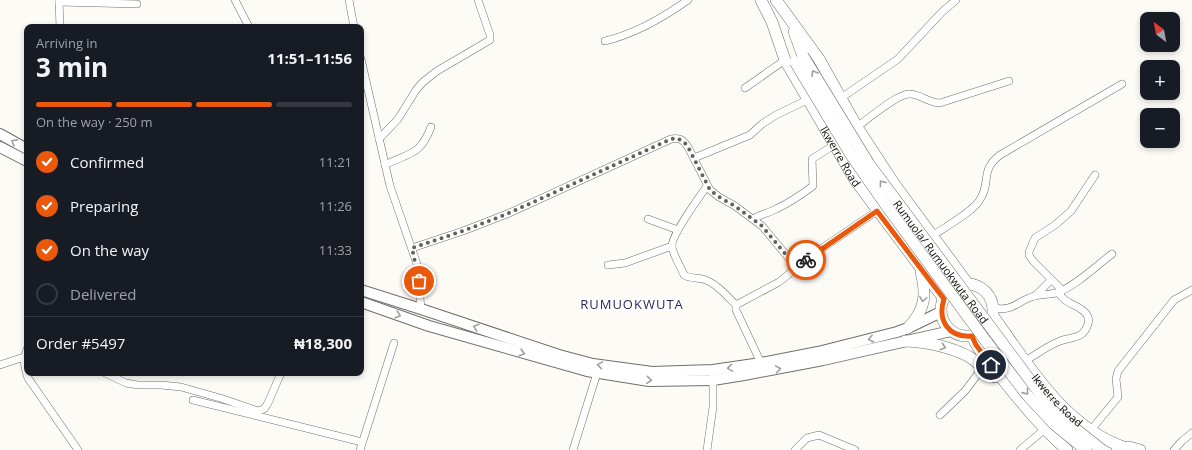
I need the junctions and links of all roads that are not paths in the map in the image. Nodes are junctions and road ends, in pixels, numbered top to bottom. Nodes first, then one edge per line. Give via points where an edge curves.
1 (235, 0) edge
2 (349, 0) edge
3 (478, 0) edge
4 (688, 0) edge
5 (761, 0) edge
6 (776, 0) edge
7 (956, 0) edge
8 (59, 1) edge
9 (137, 4) dead end
10 (787, 15) junction
11 (60, 24) edge
12 (247, 24) edge
13 (353, 24) edge
14 (605, 41) dead end
15 (795, 59) junction
16 (364, 72) edge
17 (1009, 81) dead end
18 (1122, 84) dead end
19 (745, 88) dead end
20 (841, 98) junction
21 (807, 100) junction
22 (431, 127) dead end
23 (857, 127) junction
24 (0, 134) edge
25 (379, 139) junction
26 (834, 145) junction
27 (0, 146) edge
28 (24, 147) edge
29 (694, 158) junction
30 (24, 159) edge
31 (385, 165) junction
32 (1094, 175) dead end
33 (707, 186) junction
34 (877, 211) junction
35 (648, 219) dead end
36 (753, 219) junction
37 (678, 230) junction
38 (932, 236) junction
39 (672, 246) junction
40 (412, 248) junction
41 (1112, 254) dead end
42 (608, 265) dead end
43 (919, 265) junction
44 (797, 268) junction
45 (1052, 280) junction
46 (968, 284) junction
47 (1192, 290) edge
48 (364, 291) edge
49 (1060, 291) junction
50 (1035, 296) junction
51 (944, 299) junction
52 (364, 303) edge
53 (736, 305) junction
54 (421, 309) junction
55 (941, 312) junction
56 (994, 312) junction
57 (908, 328) junction
58 (951, 331) junction
59 (972, 336) junction
60 (905, 341) junction
61 (394, 343) dead end
62 (24, 357) joint
63 (1025, 361) junction
64 (761, 363) junction
65 (0, 365) edge
66 (24, 367) edge
67 (982, 367) junction
68 (597, 373) junction
69 (713, 375) junction
70 (27, 376) edge
71 (111, 376) edge
72 (280, 376) edge
73 (1008, 387) junction
74 (193, 400) dead end
75 (940, 415) dead end
76 (1091, 430) junction
77 (1049, 433) junction
78 (1192, 433) edge
79 (362, 442) junction
80 (1118, 448) edge
81 (78, 450) edge
82 (360, 450) edge
83 (573, 450) edge
84 (707, 450) edge
85 (795, 450) edge
86 (855, 450) edge
87 (1020, 450) edge
88 (1056, 450) edge
89 (1067, 450) edge
90 (1086, 450) edge
91 (1102, 450) edge
92 (1140, 450) edge
93 (1174, 450) edge

1 - 12 street
2 - 13 street
3 - 25 street via 490,40 423,82 398,119
4 - 14 street via 646,25
5 - 15 main road
6 - 10 main road
7 - 20 street via 898,59
8 - 9 street
8 - 11 street
10 - 15 main road
10 - 20 main road via 819,59
15 - 19 street
15 - 21 main road, Ikwerre Road
15 -> 90 main road, Rumuola/ Rumuokwuta Road, bridge via 851,155 985,340 1038,407
91 -> 15 main road, Rumuola/ Rumuokwuta Road, bridge via 1053,411 869,164
16 - 25 street
17 - 23 street via 940,103 906,94 892,101
18 - 38 street via 992,161 980,200
20 - 23 main road
21 - 26 main road, Ikwerre Road
21 - 29 street via 776,115 750,135
22 - 31 street via 423,144 414,153 399,157
23 - 38 main road
28 -> 24 main road
25 - 31 street
26 - 34 main road, Ikwerre Road
26 - 36 street via 812,159 813,186 791,201
27 - 30 main road
29 - 33 street
29 - 40 street via 684,142 677,138 671,139 507,214
31 - 40 street
32 - 45 street via 1071,211 1056,225 1035,238 1029,252 1033,261
33 - 36 street
33 - 37 street
34 - 43 main road, Ikwerre Road
34 - 44 street via 814,253
35 - 37 street
36 - 44 street via 773,238
37 - 39 street via 672,240
38 - 46 main road
39 - 42 street via 625,263
39 - 53 street via 687,278 703,279 712,283
40 - 54 street via 419,281
41 - 49 street
43 - 51 main road, Ikwerre Road
43 -> 57 main road via 924,285 923,302 916,320
44 - 53 street via 779,282
45 - 49 street
45 - 50 street
46 - 51 main road via 953,288
46 - 56 main road via 983,289 990,298
47 - 76 street via 1174,300 1127,358 1116,376 1118,398
48 - 54 main road
49 - 50 street
49 - 63 street via 1064,301 1087,315 1087,326 1078,336 1057,342
50 - 56 street via 1010,308
51 - 55 main road
52 -> 68 main road via 429,326
53 - 64 street
69 -> 54 main road via 652,372 593,364
55 - 57 main road
55 - 58 main road via 944,323
56 - 59 main road via 986,328
56 - 63 main road, Ikwerre Road
57 -> 64 main road via 842,346
58 - 59 main road via 961,336
58 - 60 main road
59 - 73 main road
60 -> 67 main road via 947,348 968,357
69 -> 60 main road via 816,362
61 - 79 street
62 - 65 street
62 - 66 street
63 - 76 main road, Ikwerre Road via 1064,408
64 -> 69 main road
67 - 73 main road
67 - 75 street via 964,391
68 -> 69 main road via 650,381
68 - 83 street
69 - 84 street via 713,407
70 - 81 street
71 - 72 street via 138,385 181,387 258,411 264,409 268,403
73 - 77 main road
74 - 79 street
76 - 80 main road, Ikwerre Road
77 - 87 street
77 - 88 main road
77 - 89 main road
78 - 93 street
79 - 82 street
80 - 92 main road, Ikwerre Road
85 - 86 street via 807,438 819,436

